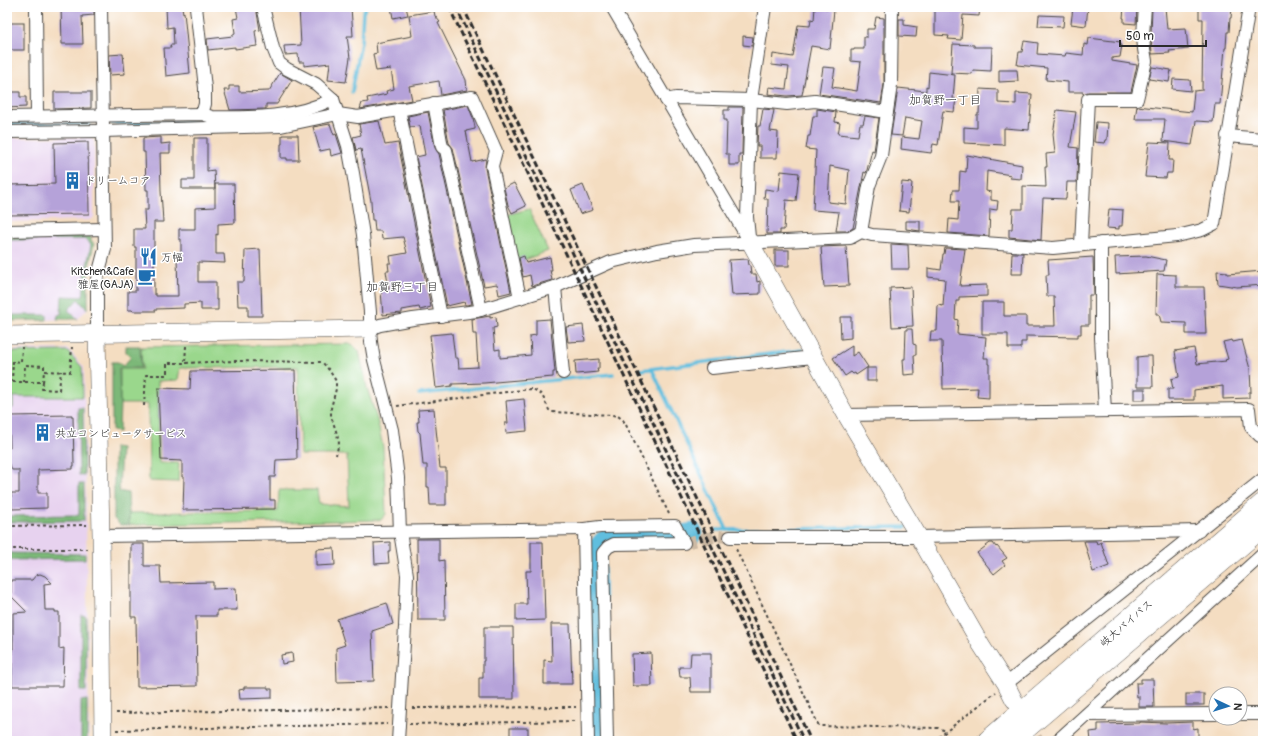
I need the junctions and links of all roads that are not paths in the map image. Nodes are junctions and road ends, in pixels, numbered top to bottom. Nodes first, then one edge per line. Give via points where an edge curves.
1 (36, 7) edge
2 (101, 7) edge
3 (196, 7) edge
4 (263, 7) edge
5 (612, 7) edge
6 (765, 7) edge
7 (892, 7) edge
8 (1145, 7) edge
9 (1249, 7) edge
10 (333, 99) junction
11 (666, 100) junction
12 (751, 100) junction
13 (434, 103) junction
14 (399, 110) junction
15 (887, 112) junction
16 (202, 114) junction
17 (338, 114) junction
18 (102, 115) junction
19 (7, 116) edge
20 (37, 116) junction
21 (103, 131) junction
22 (7, 132) edge
23 (1227, 136) junction
24 (1263, 139) edge
25 (104, 229) junction
26 (7, 231) edge
27 (862, 232) junction
28 (750, 242) junction
29 (1101, 243) junction
30 (1081, 245) junction
31 (555, 287) junction
32 (520, 298) junction
33 (481, 310) junction
34 (441, 316) junction
35 (370, 329) junction
36 (97, 334) junction
37 (7, 335) edge
38 (813, 357) junction
39 (712, 368) dead end
40 (563, 373) dead end
41 (1105, 411) junction
42 (846, 415) junction
43 (1263, 435) edge
44 (1263, 479) edge
45 (1263, 504) edge
46 (1263, 526) edge
47 (584, 529) junction
48 (1199, 531) junction
49 (400, 532) junction
50 (94, 537) junction
51 (730, 537) tunnel mouth
52 (919, 537) junction
53 (1263, 554) edge
54 (1006, 684) junction
55 (1014, 700) tunnel mouth
56 (1046, 712) junction
57 (1208, 714) edge
58 (1248, 714) edge
59 (1263, 714) edge
60 (1086, 715) junction
61 (102, 728) edge
62 (1001, 737) edge
63 (398, 741) edge
64 (588, 741) edge
65 (607, 741) edge
66 (978, 741) edge
67 (1023, 741) edge
68 (1057, 741) edge

1 - 20 street
2 - 18 street
3 - 16 street via 205,88
4 - 10 street via 279,63 316,84
5 - 11 street
6 - 12 street
7 - 15 street via 891,85
8 - 30 street via 1142,35 1146,61 1137,99 1088,99
9 - 23 street
10 - 16 street via 320,105 270,117 212,117
10 - 17 street
11 - 12 street
11 - 28 street
12 - 15 street via 787,104 814,101
12 - 28 street via 747,217
13 - 14 street
13 - 32 street via 472,97 496,151 492,166
13 - 33 street
14 - 17 street via 358,117
14 - 34 street
15 - 27 street via 881,156 870,186
16 - 18 street
17 - 21 street via 274,127
17 - 35 street via 348,146 359,207
18 - 20 street
18 - 21 street
19 - 20 street
21 - 22 street
21 - 25 street
23 - 24 street
23 - 29 street via 1214,224 1202,230 1177,236
25 - 26 street
25 - 36 street via 105,248 97,279
27 - 28 street via 850,238
27 - 30 street via 872,235 1053,248
28 - 31 street via 694,245 657,251 611,262
28 - 38 street
29 - 30 street
29 - 41 street via 1101,338
31 - 32 street
31 - 40 street
32 - 33 street
33 - 34 street
34 - 35 street via 407,320
35 - 36 street
35 - 49 street via 374,360 392,430 398,478
36 - 37 street
36 - 50 street
38 - 39 street
38 - 42 street
41 - 42 street
41 - 43 street via 1249,409 1251,427 1260,436
42 - 52 street
44 - 48 street
45 - 62 highway, 岐大バイパス
46 - 56 highway, 岐大バイパス
47 - 49 street
47 - 64 street
47 - 65 street via 676,528 684,543 614,544 604,553
48 - 52 street
48 - 54 street
49 - 50 street
49 - 63 street via 406,575
50 - 61 street
51 - 52 street
52 - 54 street
53 - 60 street
54 - 55 street
56 - 62 highway, 岐大バイパス
56 - 67 highway
57 - 60 street
58 - 59 street
60 - 68 street
62 - 66 highway via 994,728

